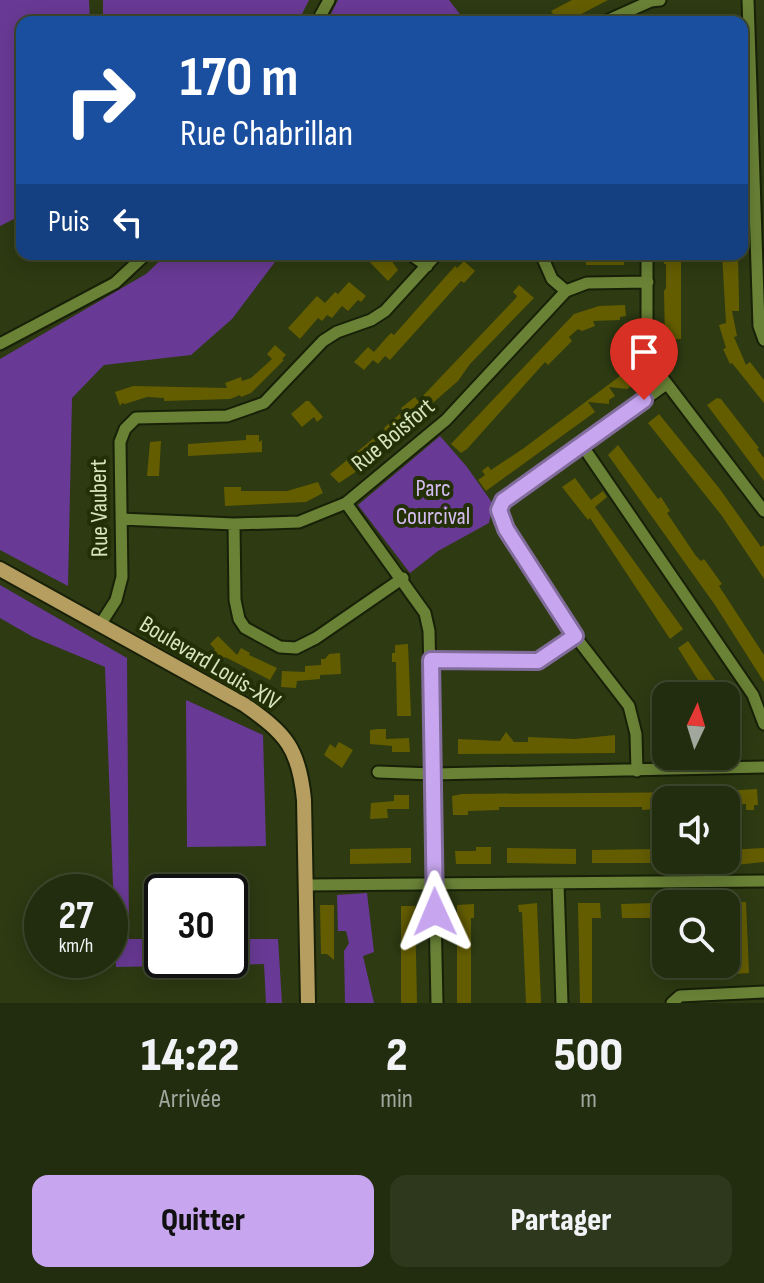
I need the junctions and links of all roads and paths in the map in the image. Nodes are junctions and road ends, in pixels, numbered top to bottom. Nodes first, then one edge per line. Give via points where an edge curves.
1 (660, 0) edge
2 (748, 0) edge
3 (620, 16) edge
4 (758, 105) edge
5 (140, 260) edge
6 (418, 260) edge
7 (432, 260) edge
8 (544, 260) edge
9 (647, 260) edge
10 (427, 266) junction
11 (648, 282) junction
12 (566, 291) junction
13 (764, 340) edge
14 (0, 344) edge
15 (665, 385) junction
16 (582, 445) junction
17 (346, 503) junction
18 (764, 511) edge
19 (121, 519) junction
20 (234, 524) junction
21 (0, 569) edge
22 (403, 578) junction
23 (100, 625) junction
24 (575, 636) junction
25 (431, 660) junction
26 (764, 724) edge
27 (764, 767) edge
28 (637, 771) junction
29 (378, 772) dead end
30 (433, 774) junction
31 (764, 881) edge
32 (434, 882) junction
33 (558, 883) junction
34 (306, 885) junction
35 (764, 992) edge
36 (308, 1003) edge
37 (437, 1003) edge
38 (562, 1003) edge
39 (672, 1003) edge

1 - 3 street
2 - 4 street
4 - 13 street via 759,326
5 - 14 street via 115,283
6 - 10 street
7 - 10 street, Rue Vaubert
8 - 12 street via 552,279
9 - 11 street
10 - 19 street, Rue Vaubert via 385,311 323,341 264,403 227,416 136,418 120,442
11 - 12 street via 587,283
11 - 15 street via 649,355
12 - 17 street, Rue Boisfort via 446,420
15 - 16 street
15 - 18 street
16 - 24 street via 503,501 499,510
16 - 26 street via 753,695
17 - 20 street, Rue Boisfort via 299,522
17 - 22 street
19 - 20 street, Rue Boisfort
19 - 23 street, Rue Vaubert via 122,577 116,600
20 - 22 street via 239,619 245,628 280,647 296,648 316,638
21 - 23 main road, Boulevard Louis-XIV
22 - 25 street via 425,613
23 - 34 main road, Boulevard Louis-XIV via 275,726 293,750 301,773
24 - 25 street via 538,661
24 - 28 street via 629,706
25 - 30 street
27 - 28 street
28 - 30 street
29 - 30 street
30 - 32 street
31 - 33 street
32 - 33 street
32 - 34 street
32 - 37 street
33 - 38 street
34 - 36 main road, Boulevard Louis-XIV
35 - 39 street via 680,996

